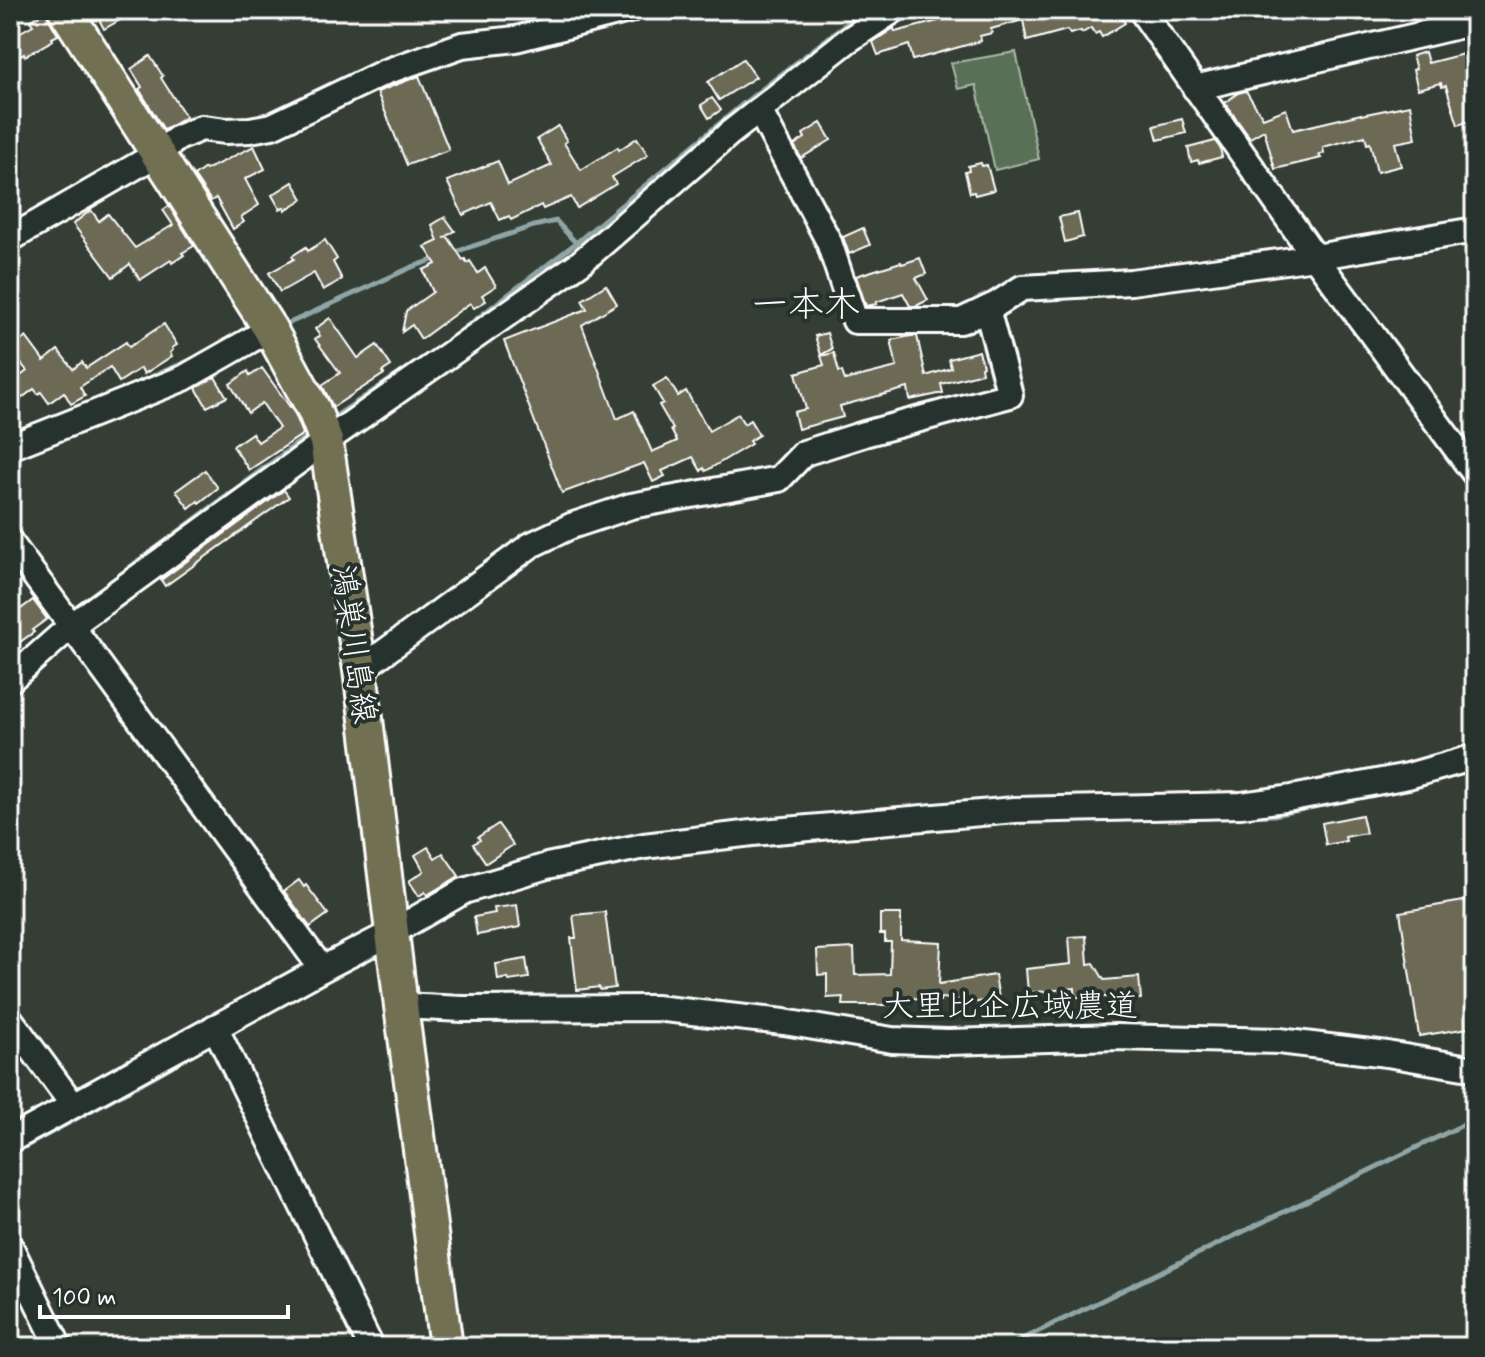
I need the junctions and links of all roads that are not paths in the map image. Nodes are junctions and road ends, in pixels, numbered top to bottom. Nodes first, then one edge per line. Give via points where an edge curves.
1 (65, 10) edge
2 (629, 10) edge
3 (894, 10) edge
4 (1141, 10) edge
5 (866, 18) edge
6 (1475, 22) edge
7 (1195, 88) junction
8 (759, 110) junction
9 (157, 154) junction
10 (1475, 230) edge
11 (10, 239) edge
12 (1315, 257) junction
13 (987, 309) junction
14 (270, 329) junction
15 (326, 441) junction
16 (10, 447) edge
17 (1475, 474) edge
18 (10, 542) edge
19 (71, 626) junction
20 (360, 670) junction
21 (10, 680) edge
22 (1475, 757) edge
23 (393, 932) junction
24 (322, 969) junction
25 (401, 1006) junction
26 (10, 1019) edge
27 (215, 1027) junction
28 (1475, 1069) edge
29 (73, 1105) junction
30 (10, 1140) edge
31 (10, 1246) edge
32 (59, 1347) edge
33 (371, 1347) edge
34 (446, 1347) edge

1 - 9 main road, 鴻巣川島線
2 - 9 street via 516,39 462,45 385,72 272,126 201,128
3 - 5 street
4 - 7 street
5 - 8 street via 847,41
6 - 7 street
7 - 12 street
8 - 13 street via 829,242 855,321 961,321
8 - 15 street via 580,263
9 - 11 street
9 - 14 main road, 鴻巣川島線
10 - 12 street
12 - 13 street via 1131,282 1022,288
12 - 17 street
13 - 20 street via 1010,395 804,453 779,479 631,506 571,526 531,545
14 - 15 main road, 鴻巣川島線
14 - 16 street via 184,378
15 - 19 street
15 - 20 main road, 鴻巣川島線
18 - 19 street
19 - 21 street
19 - 24 street
20 - 23 main road, 鴻巣川島線
22 - 23 street via 1408,776 1241,805 1015,810 644,846 547,866 464,891
23 - 24 street
23 - 25 main road, 鴻巣川島線
24 - 27 street
25 - 28 street, 大里比企広域農道 via 655,1008 892,1040 1279,1041
25 - 34 main road, 鴻巣川島線
26 - 29 street
27 - 29 street
27 - 33 street
29 - 30 street
31 - 32 street

